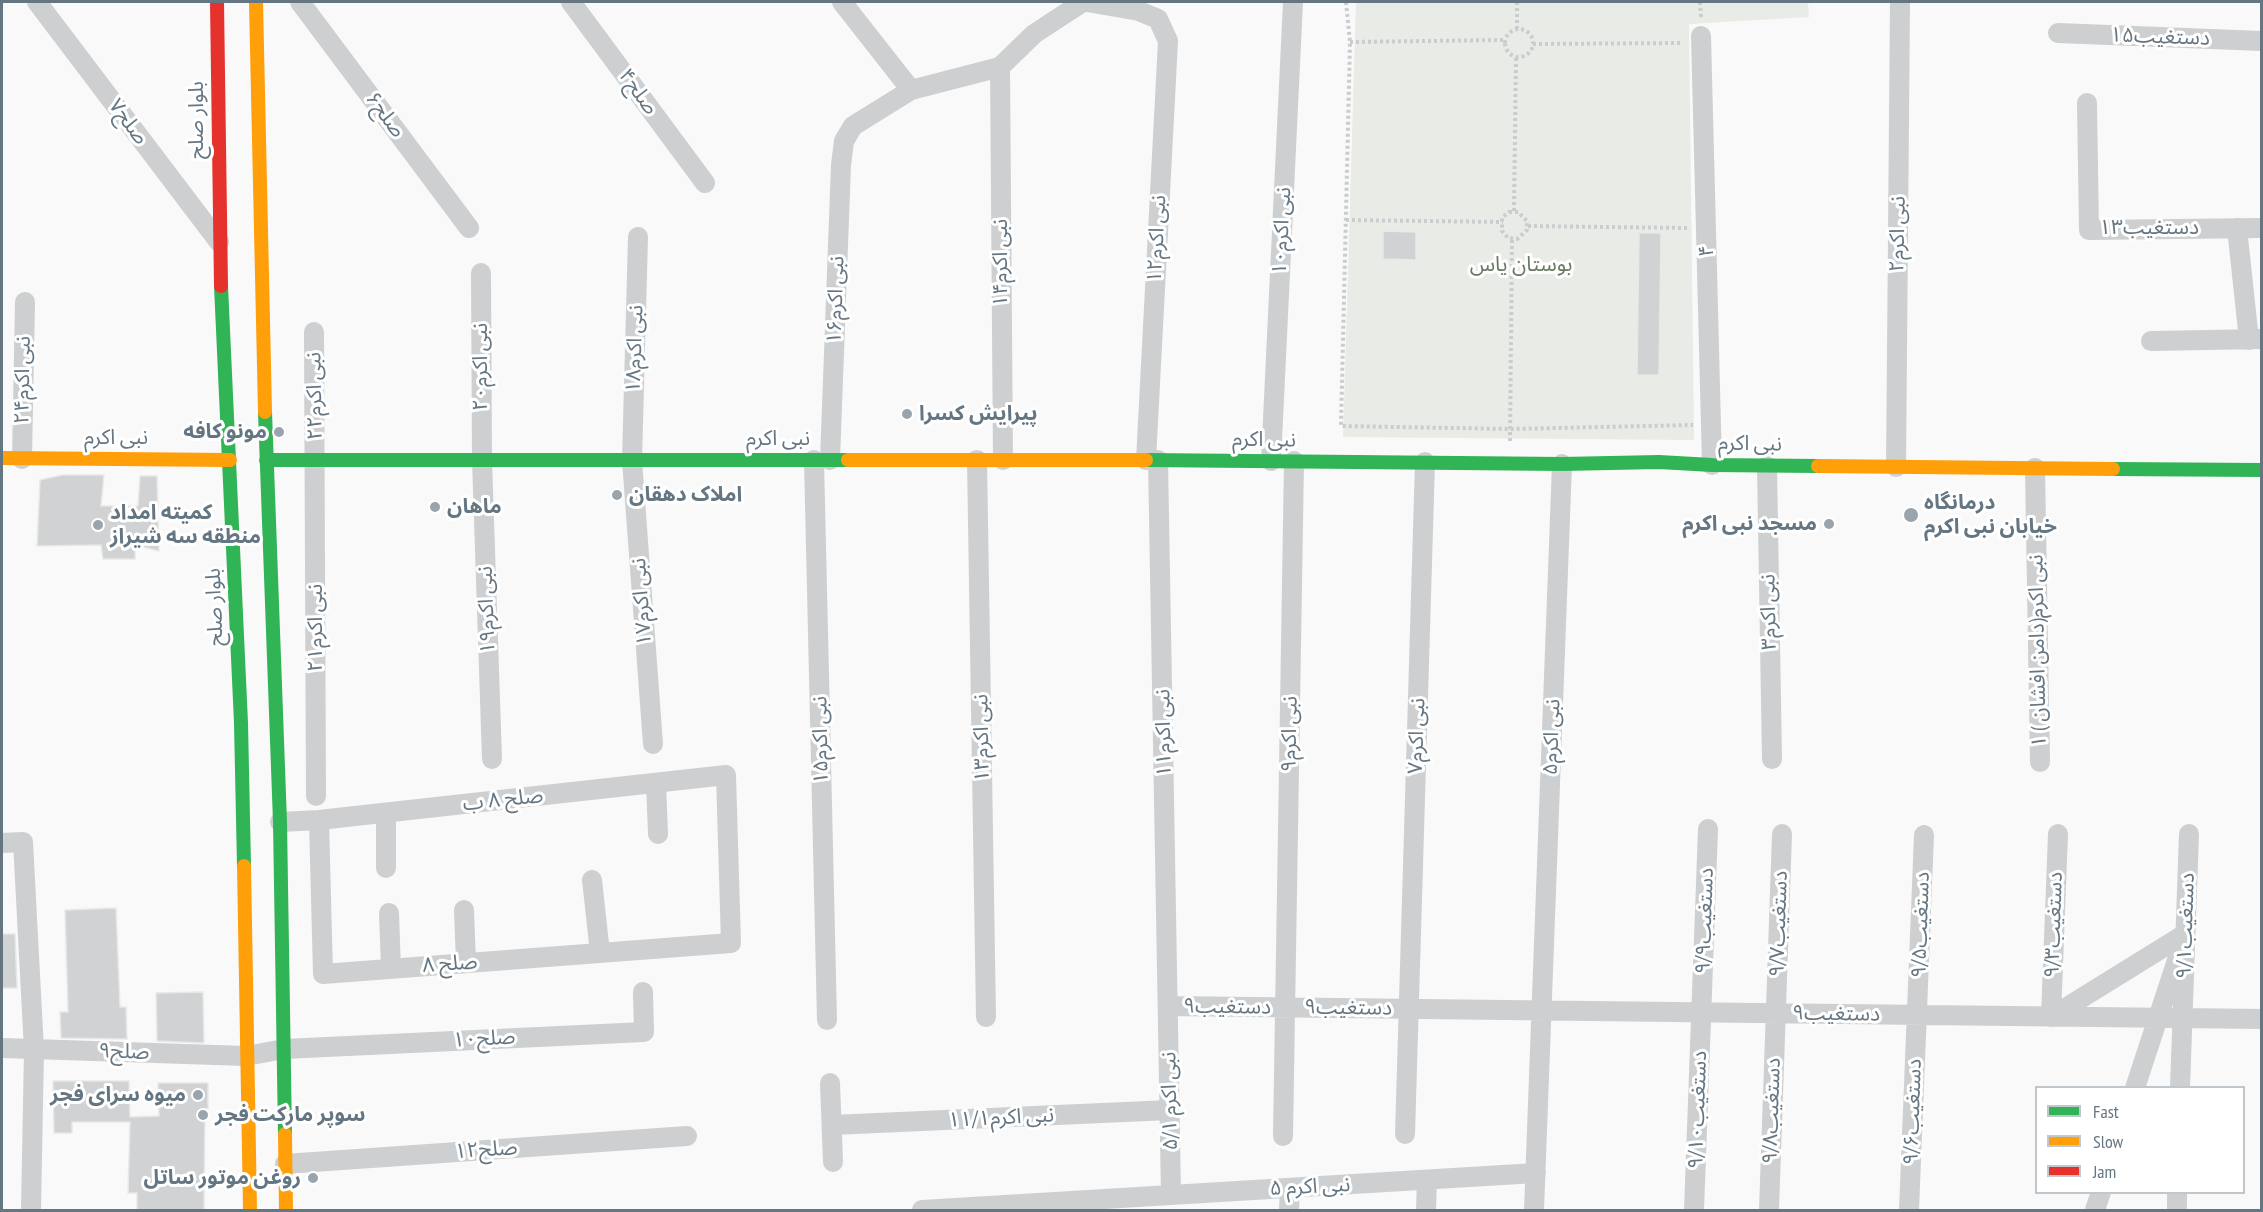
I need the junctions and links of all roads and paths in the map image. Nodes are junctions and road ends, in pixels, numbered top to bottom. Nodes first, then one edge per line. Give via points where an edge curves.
1 (38, 2) edge
2 (218, 2) edge
3 (256, 2) edge
4 (300, 2) edge
5 (571, 2) edge
6 (842, 2) edge
7 (1085, 2) edge
8 (1293, 2) edge
9 (1346, 2) edge
10 (1517, 2) edge
11 (1900, 2) edge
12 (1517, 28) junction
13 (2058, 33) dead end
14 (1702, 39) joint
15 (1505, 40) junction
16 (2262, 41) edge
17 (1350, 42) junction
18 (1533, 44) junction
19 (1516, 57) junction
20 (1000, 67) junction
21 (911, 90) junction
22 (2087, 103) dead end
23 (705, 183) dead end
24 (1514, 212) junction
25 (1346, 220) junction
26 (1503, 222) junction
27 (1528, 226) junction
28 (469, 228) dead end
29 (2236, 228) junction
30 (2262, 228) edge
31 (1706, 229) junction
32 (638, 237) dead end
33 (1512, 239) junction
34 (219, 242) junction
35 (481, 273) dead end
36 (25, 302) dead end
37 (314, 332) dead end
38 (2255, 339) edge
39 (2151, 341) dead end
40 (1711, 424) junction
41 (1510, 429) junction
42 (2, 458) edge
43 (22, 459) junction
44 (230, 460) junction
45 (266, 460) junction
46 (316, 460) junction
47 (482, 460) junction
48 (632, 460) junction
49 (822, 460) junction
50 (977, 460) junction
51 (1002, 460) junction
52 (1152, 460) junction
53 (1271, 461) junction
54 (1294, 461) junction
55 (1425, 462) junction
56 (1509, 463) junction
57 (1562, 464) junction
58 (1712, 465) junction
59 (1767, 466) junction
60 (1896, 467) junction
61 (2035, 468) junction
62 (2262, 470) edge
63 (653, 744) dead end
64 (492, 759) dead end
65 (1772, 759) dead end
66 (2040, 762) dead end
67 (656, 783) junction
68 (316, 796) dead end
69 (386, 813) junction
70 (319, 820) junction
71 (280, 822) junction
72 (1708, 829) dead end
73 (658, 834) dead end
74 (1782, 834) dead end
75 (2058, 834) dead end
76 (2188, 834) dead end
77 (1924, 835) dead end
78 (2, 843) edge
79 (386, 868) dead end
80 (592, 880) dead end
81 (464, 910) dead end
82 (389, 913) dead end
83 (2185, 934) junction
84 (731, 943) joint
85 (600, 953) junction
86 (466, 963) junction
87 (391, 969) junction
88 (643, 992) dead end
89 (1169, 1006) junction
90 (1286, 1008) junction
91 (1410, 1009) junction
92 (1543, 1011) junction
93 (1702, 1012) junction
94 (1776, 1013) junction
95 (1917, 1015) junction
96 (986, 1017) dead end
97 (2051, 1017) junction
98 (2183, 1018) junction
99 (2262, 1019) edge
100 (827, 1020) dead end
101 (2, 1048) edge
102 (284, 1048) junction
103 (34, 1050) junction
104 (246, 1056) junction
105 (830, 1083) dead end
106 (2136, 1086) edge
107 (2180, 1086) edge
108 (1170, 1110) junction
109 (831, 1125) junction
110 (1405, 1134) dead end
111 (687, 1136) dead end
112 (1282, 1136) dead end
113 (833, 1162) dead end
114 (285, 1164) junction
115 (1536, 1173) junction
116 (1427, 1180) junction
117 (1290, 1188) junction
118 (2100, 1194) edge
119 (2177, 1194) edge
120 (1162, 1201) edge
121 (1012, 1208) edge
122 (1694, 1209) edge
123 (1769, 1209) edge
124 (31, 1210) edge
125 (250, 1210) edge
126 (286, 1210) edge
127 (922, 1210) edge
128 (1289, 1210) edge
129 (1426, 1210) edge
130 (1534, 1210) edge
131 (1909, 1210) edge
132 (2095, 1210) edge
133 (2177, 1210) edge

1 - 34 street, صلح۷
2 - 34 main road, بلوار صلح
3 - 45 main road
4 - 28 street, صلح۶
5 - 23 street, صلح۴
6 - 21 street
7 - 20 street via 1034,34
7 - 52 street, نبی اکرم۱۲ via 1139,11 1158,20 1168,41
8 - 53 street, نبی اکرم۱۰
9 - 17 path
10 - 12 path
11 - 60 street, نبی اکرم۲
12 - 15 path
12 - 18 path via 1531,34
13 - 16 street, دستغیب۱۵
14 - 18 path
14 - 31 street, ۴
15 - 17 path
15 - 19 path via 1506,49
17 - 25 path
18 - 19 path via 1526,56
19 - 24 path
20 - 21 street
20 - 51 street, نبی اکرم۱۴
21 - 49 street, نبی اکرم۱۶ via 853,126 844,141
22 - 29 street, دستغیب۱۳ via 2089,230
24 - 26 path via 1506,214
24 - 27 path via 1526,217
25 - 26 path
25 - 41 path via 1341,426
26 - 33 path via 1502,231
27 - 31 path
27 - 33 path via 1525,234
29 - 30 street, دستغیب۱۳
29 - 38 street
31 - 40 street, ۴
32 - 48 street, نبی اکرم۱۸
33 - 41 path
34 - 44 main road, بلوار صلح
35 - 47 street, نبی اکرم۲۰
36 - 43 street, نبی اکرم۲۴
37 - 46 street, نبی اکرم۲۲
38 - 39 street
40 - 41 path
40 - 58 street, ۴
41 - 56 path
42 - 43 main road, نبی اکرم
43 - 44 main road, نبی اکرم
44 - 104 main road, بلوار صلح via 241,723
45 - 46 main road, نبی اکرم
45 - 71 main road
46 - 47 main road, نبی اکرم
46 - 68 street, نبی اکرم۲۱
47 - 48 main road, نبی اکرم
47 - 64 street, نبی اکرم۱۹
48 - 49 main road, نبی اکرم
48 - 63 street, نبی اکرم۱۷
49 - 50 main road, نبی اکرم
49 - 100 street, نبی اکرم۱۵
50 - 51 main road, نبی اکرم
50 - 96 street, نبی اکرم۱۳
51 - 52 main road, نبی اکرم
52 - 53 main road, نبی اکرم
52 - 89 street, نبی اکرم۱۱
53 - 54 main road, نبی اکرم
54 - 55 main road, نبی اکرم
54 - 90 street, نبی اکرم۹
55 - 56 main road, نبی اکرم
55 - 91 street, نبی اکرم۷
56 - 57 main road, نبی اکرم
57 - 58 main road, نبی اکرم
57 - 92 street, نبی اکرم۵
58 - 59 main road, نبی اکرم
59 - 60 main road, نبی اکرم
59 - 65 street, نبی اکرم۳
60 - 61 main road, نبی اکرم
61 - 62 main road, نبی اکرم
61 - 66 street, ۱ نبی اکرم(دامن افشان )
67 - 69 street, صلح ۸ ب
67 - 73 street
67 - 84 street, صلح ۸ ب via 726,775
69 - 70 street, صلح ۸ ب
69 - 79 street
70 - 71 street, صلح ۸ ب
70 - 87 street, ۸ صلح via 323,974
71 - 102 main road
72 - 93 street, دستغیب۹/۹
74 - 94 street, دستغیب۹/۷
75 - 97 street, دستغیب۹/۳
76 - 83 street, دستغیب۹/۱
77 - 95 street, ۹/۵دستغیب
78 - 103 street via 23,842
80 - 85 street
81 - 86 street
82 - 87 street
83 - 97 street
83 - 98 street, دستغیب۹/۱
83 - 106 street
84 - 85 street, ۸ صلح
85 - 86 street, ۸ صلح
86 - 87 street, ۸ صلح
88 - 102 street, صلح۱۰ via 644,1032
89 - 90 street, دستغیب۹
89 - 108 street, نبی اکرم ۵/۱
90 - 91 street, ۹دستغیب
90 - 112 street, نبی اکرم۹
91 - 92 street, دستغیب۹
91 - 110 street, نبی اکرم۷
92 - 93 street, دستغیب۹
92 - 115 street
93 - 94 street, دستغیب۹
93 - 122 street, دستغیب۹/۱۰
94 - 95 street, دستغیب۹
94 - 123 street, دستغیب۹/۸
95 - 97 street, دستغیب۹
95 - 131 street, دستغیب۹/۶
97 - 98 street, دستغیب۹
98 - 99 street, دستغیب۹
98 - 107 street, دستغیب۹/۱
101 - 103 street, صلح۹
102 - 104 street, صلح۹
102 - 114 main road
103 - 104 street, صلح۹
103 - 124 street
104 - 125 main road, بلوار صلح
105 - 109 street
108 - 109 street, نبی اکرم۱۱/۱
108 - 120 street, نبی اکرم ۵/۱
109 - 113 street
111 - 114 street, صلح۱۲
114 - 126 main road
115 - 116 street, نبی اکرم ۵
115 - 130 street
116 - 117 street, نبی اکرم ۵
116 - 129 street
117 - 120 street, نبی اکرم ۵
117 - 128 street
118 - 132 street
119 - 133 street
120 - 121 street, نبی اکرم ۵
121 - 127 street, نبی اکرم ۵

